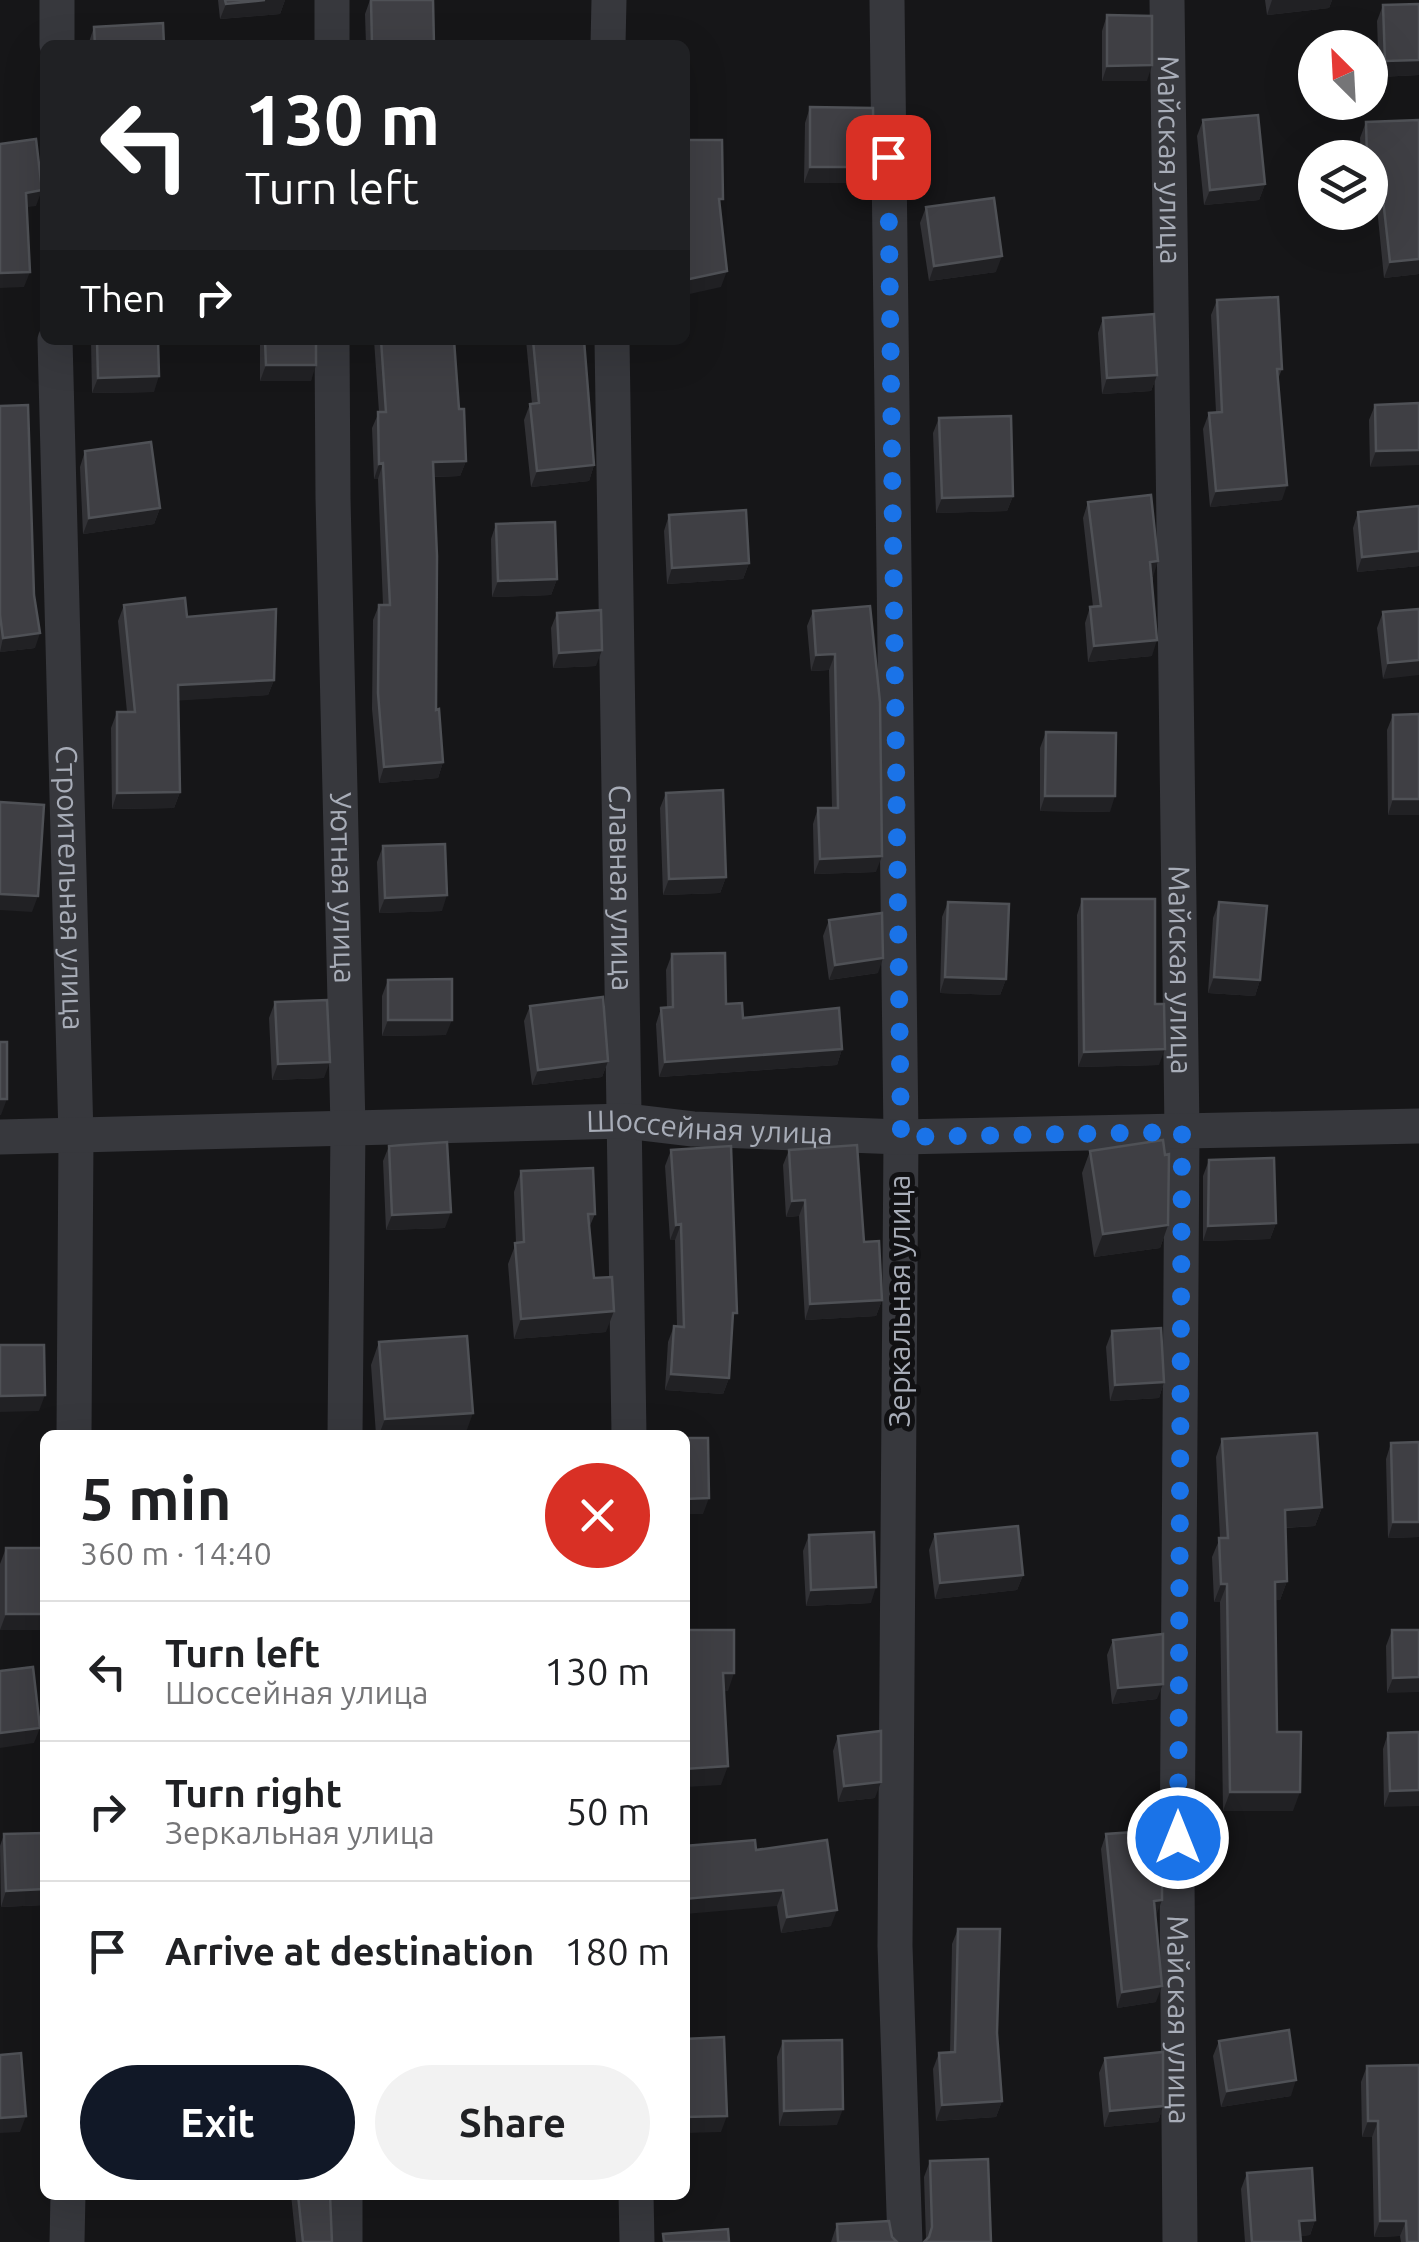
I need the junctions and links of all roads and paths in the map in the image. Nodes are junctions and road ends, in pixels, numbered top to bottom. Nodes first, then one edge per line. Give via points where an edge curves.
1 (57, 0) edge
2 (332, 0) edge
3 (609, 0) edge
4 (887, 0) edge
5 (1166, 0) edge
6 (57, 40) edge
7 (332, 40) edge
8 (608, 40) edge
9 (55, 345) edge
10 (332, 345) edge
11 (612, 345) edge
12 (626, 1121) junction
13 (1419, 1126) edge
14 (348, 1127) junction
15 (1182, 1132) junction
16 (0, 1136) edge
17 (76, 1137) junction
18 (901, 1137) junction
19 (74, 1430) edge
20 (344, 1430) edge
21 (629, 1430) edge
22 (68, 2200) edge
23 (345, 2200) edge
24 (636, 2200) edge
25 (67, 2242) edge
26 (346, 2242) edge
27 (636, 2242) edge
28 (905, 2242) edge
29 (1180, 2242) edge

1 - 6 street
2 - 7 street
3 - 8 street
4 - 18 street, Зеркальная улица
5 - 15 street, Майская улица
9 - 17 street, Строительная улица
10 - 14 street, Уютная улица
11 - 12 street, Славная улица
12 - 14 street, Шоссейная улица
12 - 18 street, Шоссейная улица
12 - 21 street, Славная улица
13 - 15 street, Шоссейная улица
14 - 17 street, Шоссейная улица
14 - 20 street, Уютная улица
15 - 18 street, Шоссейная улица
15 - 29 street, Майская улица
16 - 17 street, Шоссейная улица
17 - 19 street, Строительная улица
18 - 28 street, Зеркальная улица via 895,1946
22 - 25 street
23 - 26 street
24 - 27 street

